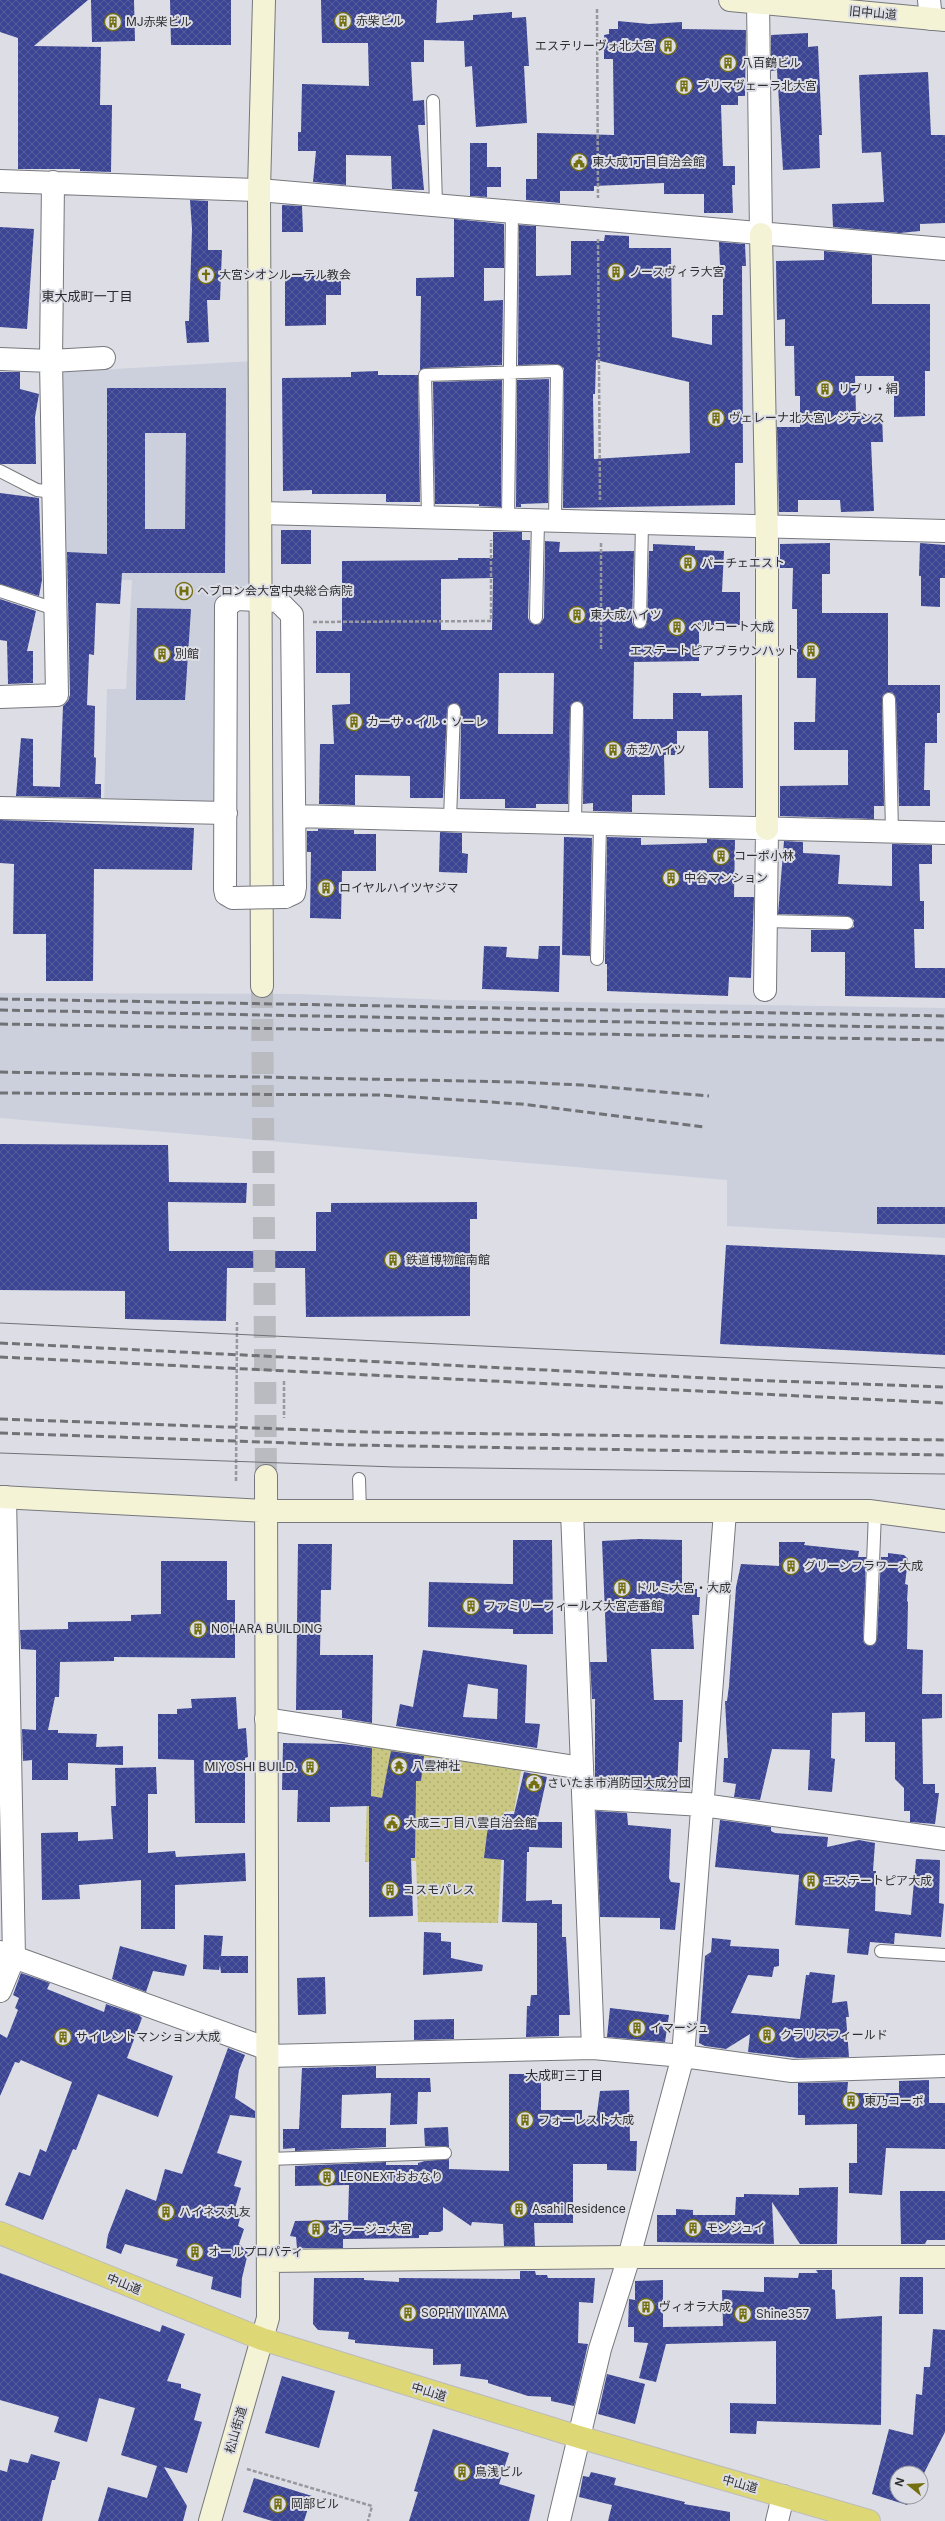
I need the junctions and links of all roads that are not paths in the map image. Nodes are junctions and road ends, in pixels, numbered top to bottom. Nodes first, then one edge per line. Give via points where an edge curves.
1 (264, 0) edge
2 (730, 0) edge
3 (758, 1) edge
4 (935, 13) edge
5 (433, 101) dead end
6 (0, 181) edge
7 (53, 182) junction
8 (259, 190) junction
9 (436, 205) junction
10 (512, 212) junction
11 (760, 234) junction
12 (945, 249) edge
13 (104, 358) dead end
14 (0, 359) edge
15 (51, 361) junction
16 (510, 372) junction
17 (0, 471) edge
18 (53, 492) junction
19 (261, 513) junction
20 (428, 517) junction
21 (499, 519) junction
22 (547, 520) junction
23 (642, 523) junction
24 (767, 526) junction
25 (945, 531) edge
26 (0, 591) edge
27 (260, 600) junction
28 (55, 609) junction
29 (536, 618) dead end
30 (640, 622) dead end
31 (0, 698) edge
32 (889, 699) dead end
33 (577, 708) dead end
34 (454, 710) dead end
35 (0, 808) edge
36 (226, 813) junction
37 (295, 816) junction
38 (450, 819) junction
39 (575, 823) junction
40 (600, 824) junction
41 (767, 829) junction
42 (892, 832) junction
43 (945, 833) edge
44 (766, 921) junction
45 (847, 923) dead end
46 (597, 959) dead end
47 (262, 986) tunnel mouth
48 (764, 990) dead end
49 (266, 1476) tunnel mouth
50 (359, 1479) dead end
51 (3, 1497) edge
52 (266, 1511) junction
53 (572, 1511) junction
54 (360, 1512) junction
55 (725, 1512) junction
56 (875, 1512) junction
57 (945, 1521) edge
58 (870, 1639) dead end
59 (266, 1719) junction
60 (582, 1768) junction
61 (584, 1798) junction
62 (703, 1805) junction
63 (945, 1839) edge
64 (881, 1951) dead end
65 (7, 1954) edge
66 (945, 1955) edge
67 (0, 1991) edge
68 (593, 2048) junction
69 (268, 2052) junction
70 (683, 2056) junction
71 (945, 2066) edge
72 (445, 2153) dead end
73 (268, 2159) junction
74 (0, 2233) edge
75 (629, 2257) junction
76 (945, 2257) edge
77 (268, 2261) junction
78 (262, 2339) junction
79 (579, 2437) junction
80 (783, 2496) junction
81 (210, 2521) edge
82 (559, 2521) edge
83 (777, 2521) edge
84 (869, 2521) edge

1 - 8 street
2 - 3 street, 旧中山道
3 - 4 street, 旧中山道
3 - 11 street
5 - 9 lane
6 - 7 street
7 - 8 street
7 - 15 street
8 - 9 street
8 - 19 street
9 - 10 street
10 - 11 street
10 - 16 lane
11 - 12 street
11 - 24 street
13 - 15 street
14 - 15 street
15 - 18 street
16 - 20 lane via 425,375
16 - 21 lane
16 - 22 lane via 557,371
17 - 18 lane via 37,490
18 - 28 street
19 - 20 street
19 - 27 street
20 - 21 street
21 - 22 street
22 - 23 street
22 - 29 lane
23 - 24 street
23 - 30 lane
24 - 25 street
24 - 41 street
26 - 28 lane
27 - 36 street via 237,599 226,606
27 - 37 street via 278,601 292,615
27 - 47 street
28 - 31 street via 57,695
32 - 42 lane
33 - 39 lane
34 - 38 lane
35 - 36 street
36 - 37 street, bridge via 226,894 233,898 285,897 294,893
37 - 38 street
38 - 39 street
39 - 40 street
40 - 41 street
40 - 46 lane
41 - 42 street
41 - 44 street
42 - 43 street
44 - 45 lane
44 - 48 street
49 - 52 street, 松山街道
50 - 54 lane
51 - 52 street
51 - 65 street
52 - 54 street
52 - 59 street, 松山街道
53 - 54 street
53 - 55 street
53 - 60 street
55 - 56 street
55 - 62 street
56 - 57 street
56 - 58 lane
59 - 60 street
59 - 69 street, 松山街道
60 - 61 street
61 - 62 street
61 - 68 street
62 - 63 street
62 - 70 street
64 - 66 lane
65 - 67 street
65 - 69 street
68 - 69 street
68 - 70 street
69 - 73 street, 松山街道
70 - 71 street via 792,2071
70 - 75 street
72 - 73 lane
73 - 77 street, 松山街道
74 - 78 highway, 中山道
75 - 76 street
75 - 77 street
75 - 79 street via 600,2349
77 - 78 street, 松山街道 via 268,2318
78 - 79 highway, 中山道
78 - 81 street, 松山街道
79 - 80 highway, 中山道
79 - 82 street
80 - 83 street
80 - 84 highway, 中山道

